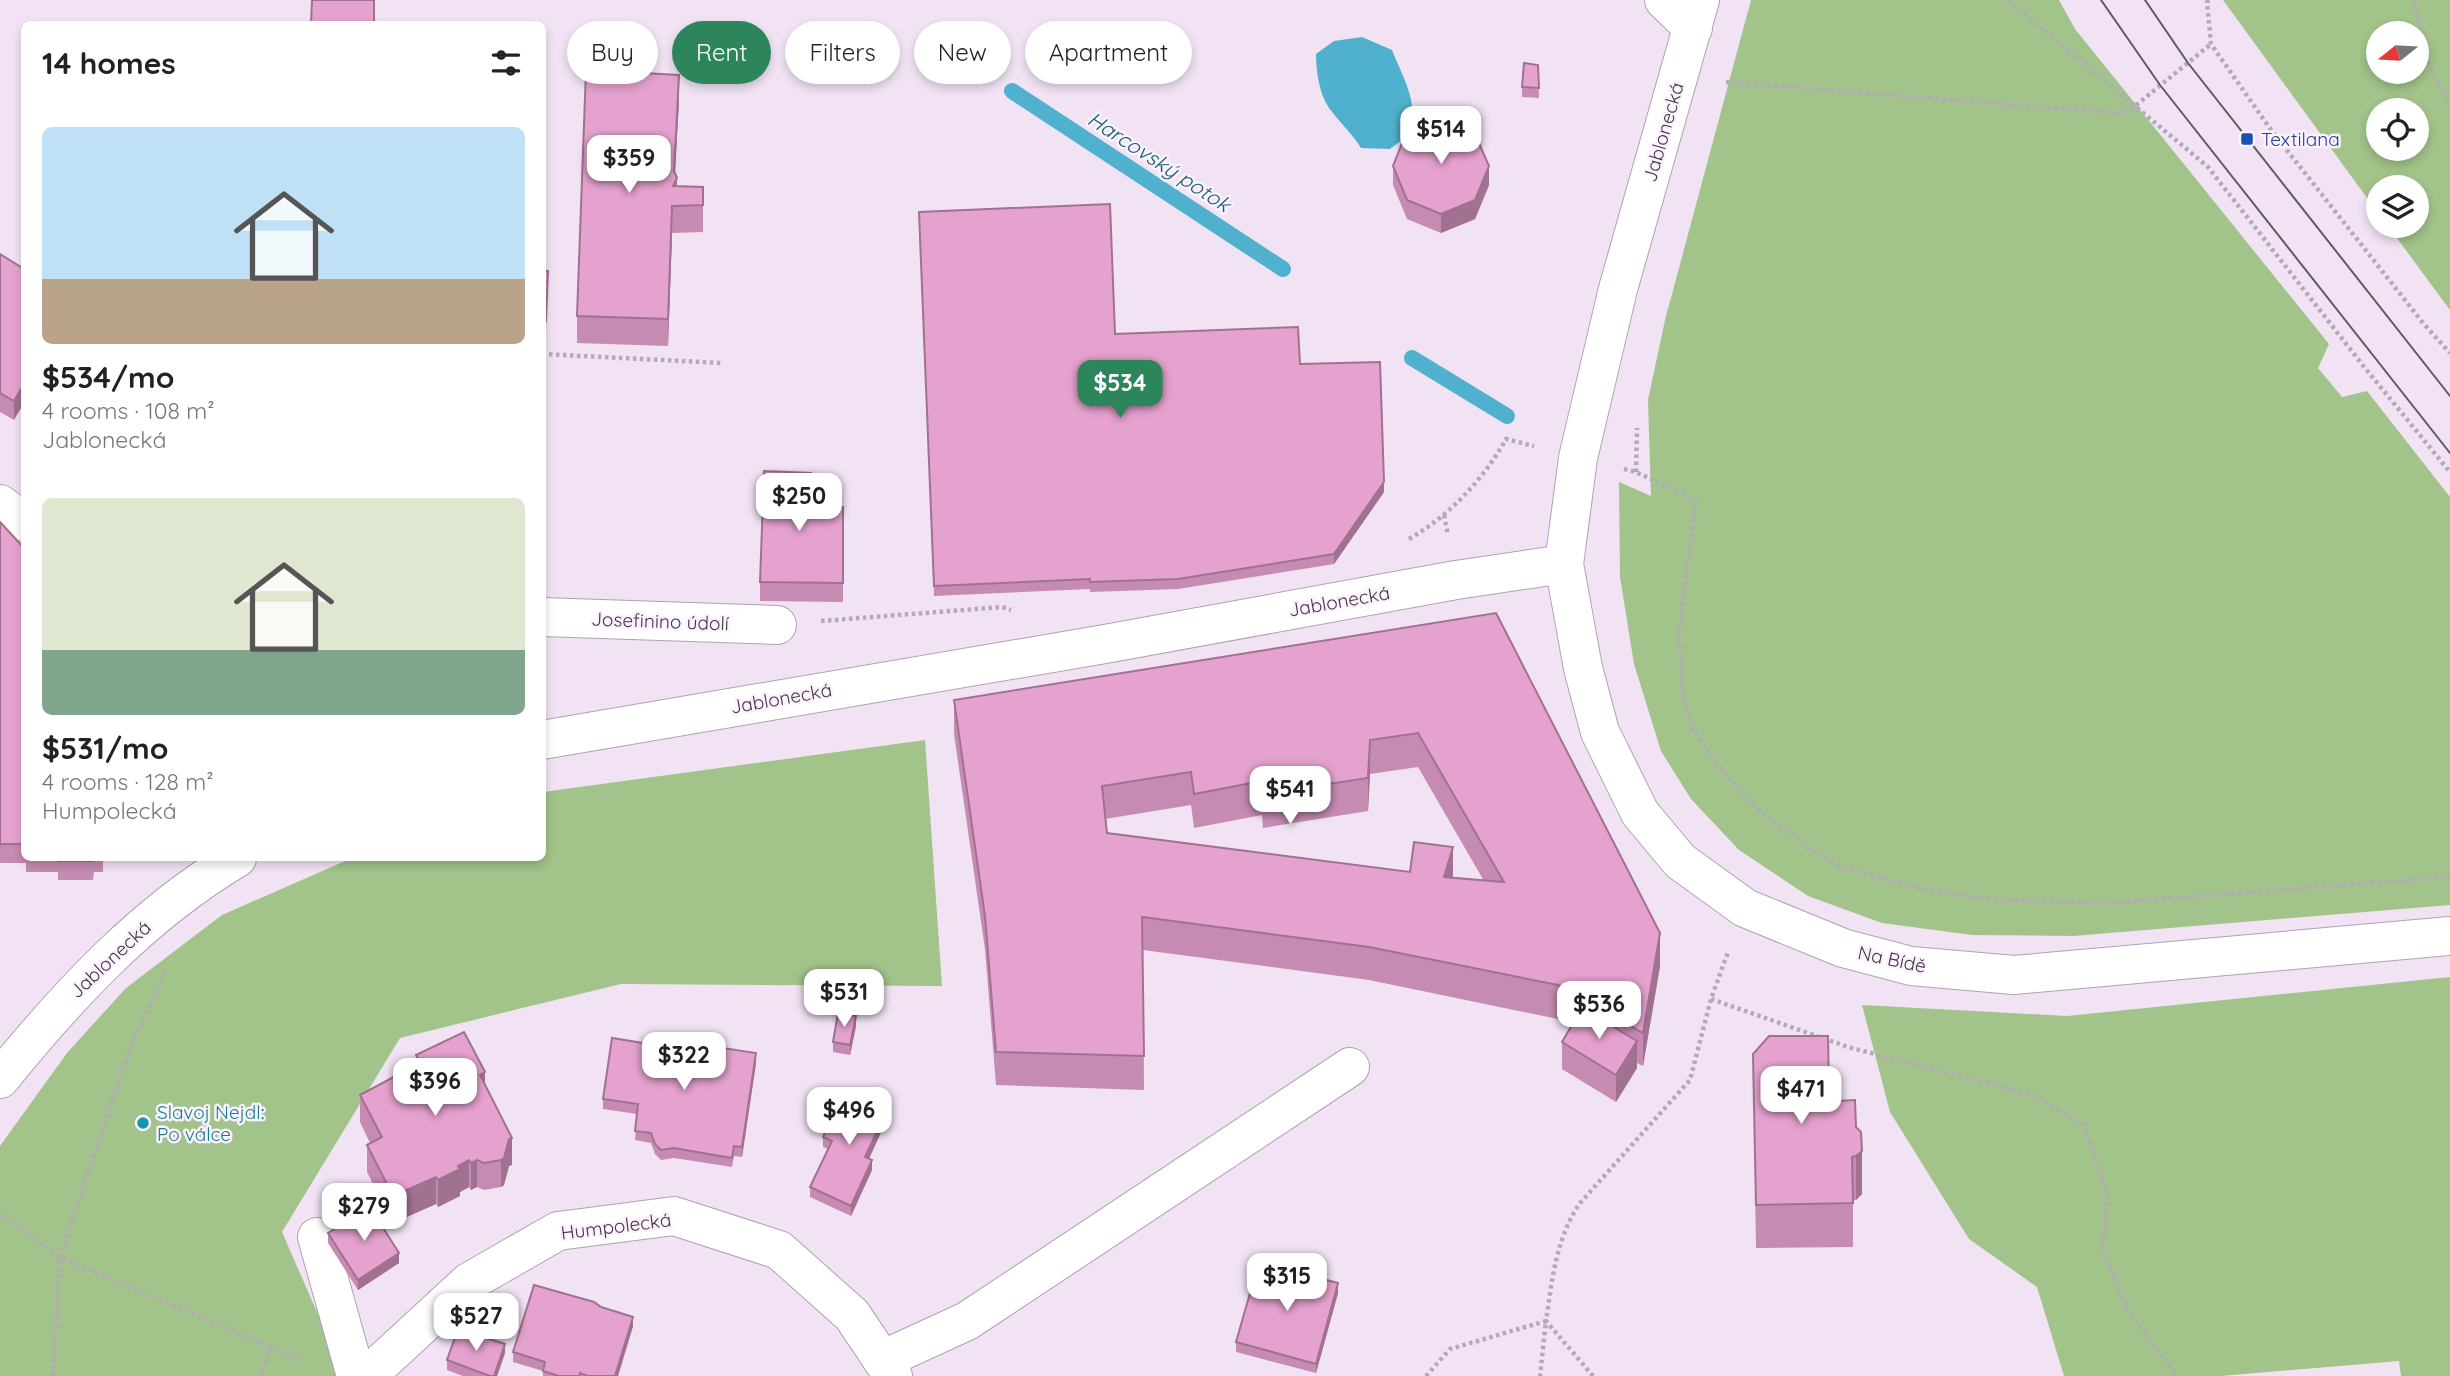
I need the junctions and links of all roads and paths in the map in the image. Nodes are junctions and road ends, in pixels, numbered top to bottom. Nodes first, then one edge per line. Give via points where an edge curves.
1 (1664, 0) edge
2 (2008, 0) edge
3 (2209, 0) edge
4 (2414, 0) edge
5 (1691, 9) edge
6 (2211, 44) junction
7 (1718, 81) dead end
8 (2135, 106) junction
9 (2450, 106) edge
10 (2450, 353) edge
11 (546, 354) edge
12 (722, 363) dead end
13 (1506, 439) dead end
14 (2450, 472) edge
15 (1696, 500) dead end
16 (0, 504) edge
17 (1444, 515) dead end
18 (21, 520) edge
19 (1564, 564) junction
20 (1021, 614) dead end
21 (546, 617) edge
22 (777, 625) joint
23 (546, 739) edge
24 (232, 861) edge
25 (2450, 877) edge
26 (1745, 908) junction
27 (2450, 936) edge
28 (166, 970) dead end
29 (1711, 999) junction
30 (1350, 1066) dead end
31 (0, 1079) edge
32 (0, 1214) edge
33 (317, 1237) dead end
34 (60, 1257) junction
35 (1546, 1321) junction
36 (887, 1368) edge
37 (53, 1376) edge
38 (261, 1376) edge
39 (356, 1376) edge
40 (367, 1376) edge
41 (1426, 1376) edge
42 (1540, 1376) edge
43 (1593, 1376) edge
44 (2178, 1376) edge

1 - 5 street
2 - 8 path
3 - 6 path
4 - 9 path via 2427,61
5 - 19 street, Jablonecká via 1578,458
6 - 8 path
6 - 10 path via 2271,131
7 - 8 path via 2119,113
8 - 14 path via 2208,167
11 - 12 path
13 - 17 path
15 - 25 path via 1679,631 1682,691 1692,728 1754,806 1838,866 1931,891 1997,900 2109,903
16 - 18 street
19 - 23 street, Jablonecká
19 - 26 street, Na Bídě via 1600,732 1640,813 1680,861
20 - 22 path via 1002,607
21 - 22 street, Josefinino údolí
24 - 31 street, Jablonecká via 119,946 63,1002
26 - 27 street, Na Bídě via 1843,948 1911,966 2014,975
26 - 29 path
28 - 34 path via 131,1044
29 - 35 path via 1690,1080 1572,1215 1554,1262
29 - 44 path via 1848,1047 2033,1095 2084,1125 2107,1196 2103,1250 2127,1310
30 - 36 street via 967,1321
32 - 34 path
33 - 39 street
34 - 37 path
34 - 38 path via 270,1348
35 - 41 path via 1450,1349
35 - 42 path
35 - 43 path
36 - 40 street, Humpolecká via 852,1315 779,1250 674,1216 558,1231 469,1282

